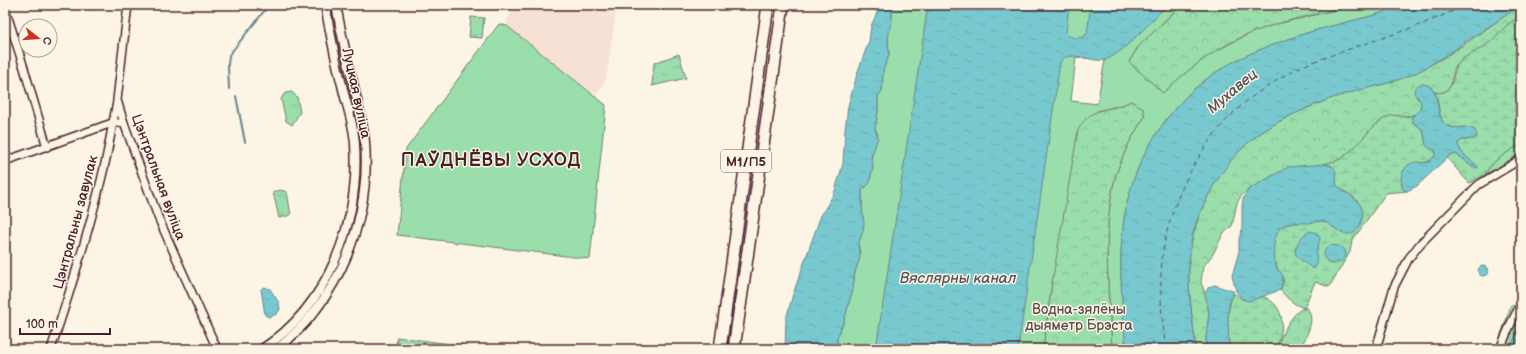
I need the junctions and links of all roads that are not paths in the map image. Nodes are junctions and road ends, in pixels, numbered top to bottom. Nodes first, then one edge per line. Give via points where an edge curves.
1 (128, 5) edge
2 (325, 5) edge
3 (336, 5) edge
4 (768, 5) edge
5 (783, 5) edge
6 (5, 8) edge
7 (352, 81) junction
8 (341, 83) junction
9 (117, 100) junction
10 (112, 123) junction
11 (124, 123) junction
12 (47, 147) junction
13 (1521, 159) edge
14 (5, 161) edge
15 (1521, 304) edge
16 (51, 349) edge
17 (217, 349) edge
18 (262, 349) edge
19 (277, 349) edge
20 (720, 349) edge
21 (734, 349) edge
22 (1376, 349) edge
23 (1500, 349) edge

1 - 9 street, Цэнтральная вуліца
2 - 8 street, Луцкая вуліца
3 - 7 street, Луцкая вуліца
4 - 20 highway, М1/П5
5 - 21 highway, М1/П5
6 - 12 street
7 - 8 street
7 - 19 street, Луцкая вуліца via 365,143 364,191 356,231 345,264 328,293 304,325
8 - 18 street, Луцкая вуліца via 355,143 354,189 345,235 331,271 320,288 300,315
9 - 10 street, Цэнтральны завулак
9 - 11 street, Цэнтральная вуліца
10 - 11 street
10 - 12 street
10 - 16 street, Цэнтральны завулак via 106,160 89,226
11 - 17 street, Цэнтральная вуліца via 158,217
12 - 14 street
13 - 22 street via 1478,185 1409,258 1394,287
15 - 23 street

